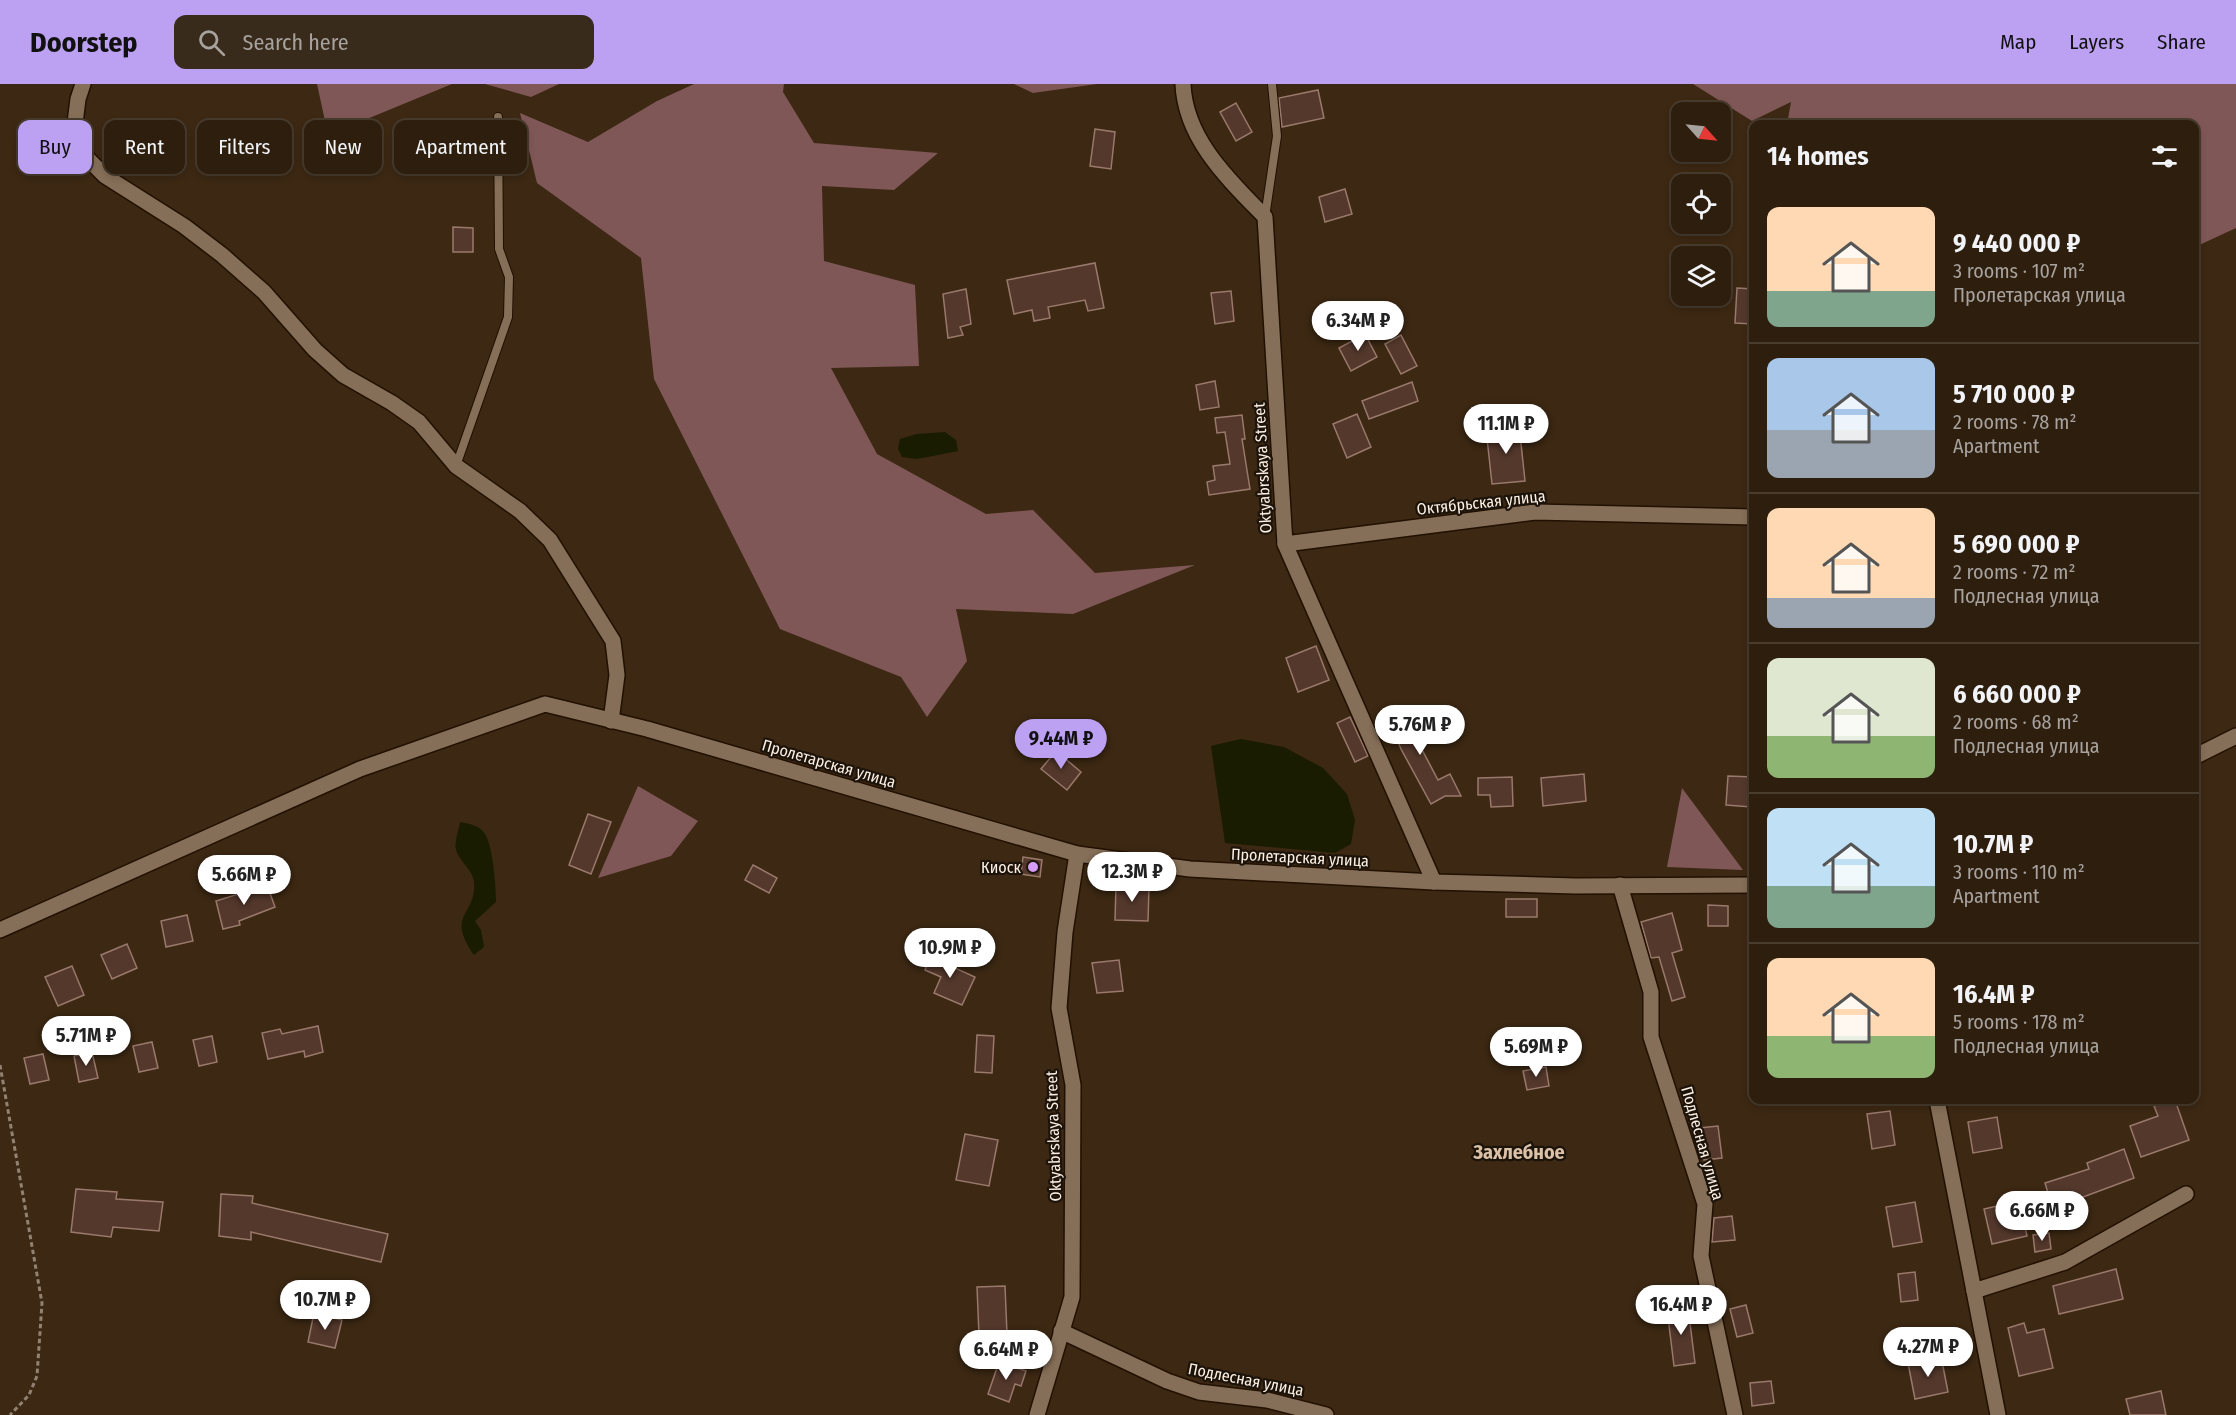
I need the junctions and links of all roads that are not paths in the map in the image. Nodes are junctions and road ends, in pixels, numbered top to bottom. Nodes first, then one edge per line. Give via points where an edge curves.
1 (83, 84) edge
2 (1183, 84) edge
3 (1272, 84) edge
4 (498, 117) dead end
5 (1265, 217) junction
6 (456, 466) junction
7 (1749, 518) edge
8 (1285, 544) junction
9 (611, 721) junction
10 (2236, 736) edge
11 (2199, 754) edge
12 (1077, 854) junction
13 (1434, 882) junction
14 (1620, 885) junction
15 (1749, 885) edge
16 (0, 930) edge
17 (1938, 1104) edge
18 (2186, 1194) dead end
19 (1974, 1292) junction
20 (1062, 1331) junction
21 (1037, 1415) edge
22 (1326, 1415) edge
23 (1735, 1415) edge
24 (1998, 1415) edge

1 - 6 street via 75,123 87,159 105,176 222,255 264,292 315,350 343,375 419,422
2 - 5 street via 1184,106 1216,166
3 - 5 lane via 1277,136
4 - 6 lane via 499,249 509,277 508,317
5 - 8 street, Oktyabrskaya Street
6 - 9 street via 520,511 549,540 614,641 617,675
7 - 8 street, Октябрьская улица via 1535,512
8 - 13 street, Oktyabrskaya Street
9 - 12 street, Пролетарская улица
9 - 16 street, Пролетарская улица via 544,704 412,749
10 - 11 street
12 - 13 street, Пролетарская улица via 1190,869
12 - 20 street, Oktyabrskaya Street via 1059,1008 1073,1096 1072,1297
13 - 14 street, Пролетарская улица
14 - 15 street, Пролетарская улица
14 - 23 street, Подлесная улица via 1651,992 1651,1037 1705,1204 1701,1256
17 - 19 street
18 - 19 street via 2065,1262
19 - 24 street
20 - 21 street, Oktyabrskaya Street
20 - 22 street, Подлесная улица via 1199,1392 1267,1400

